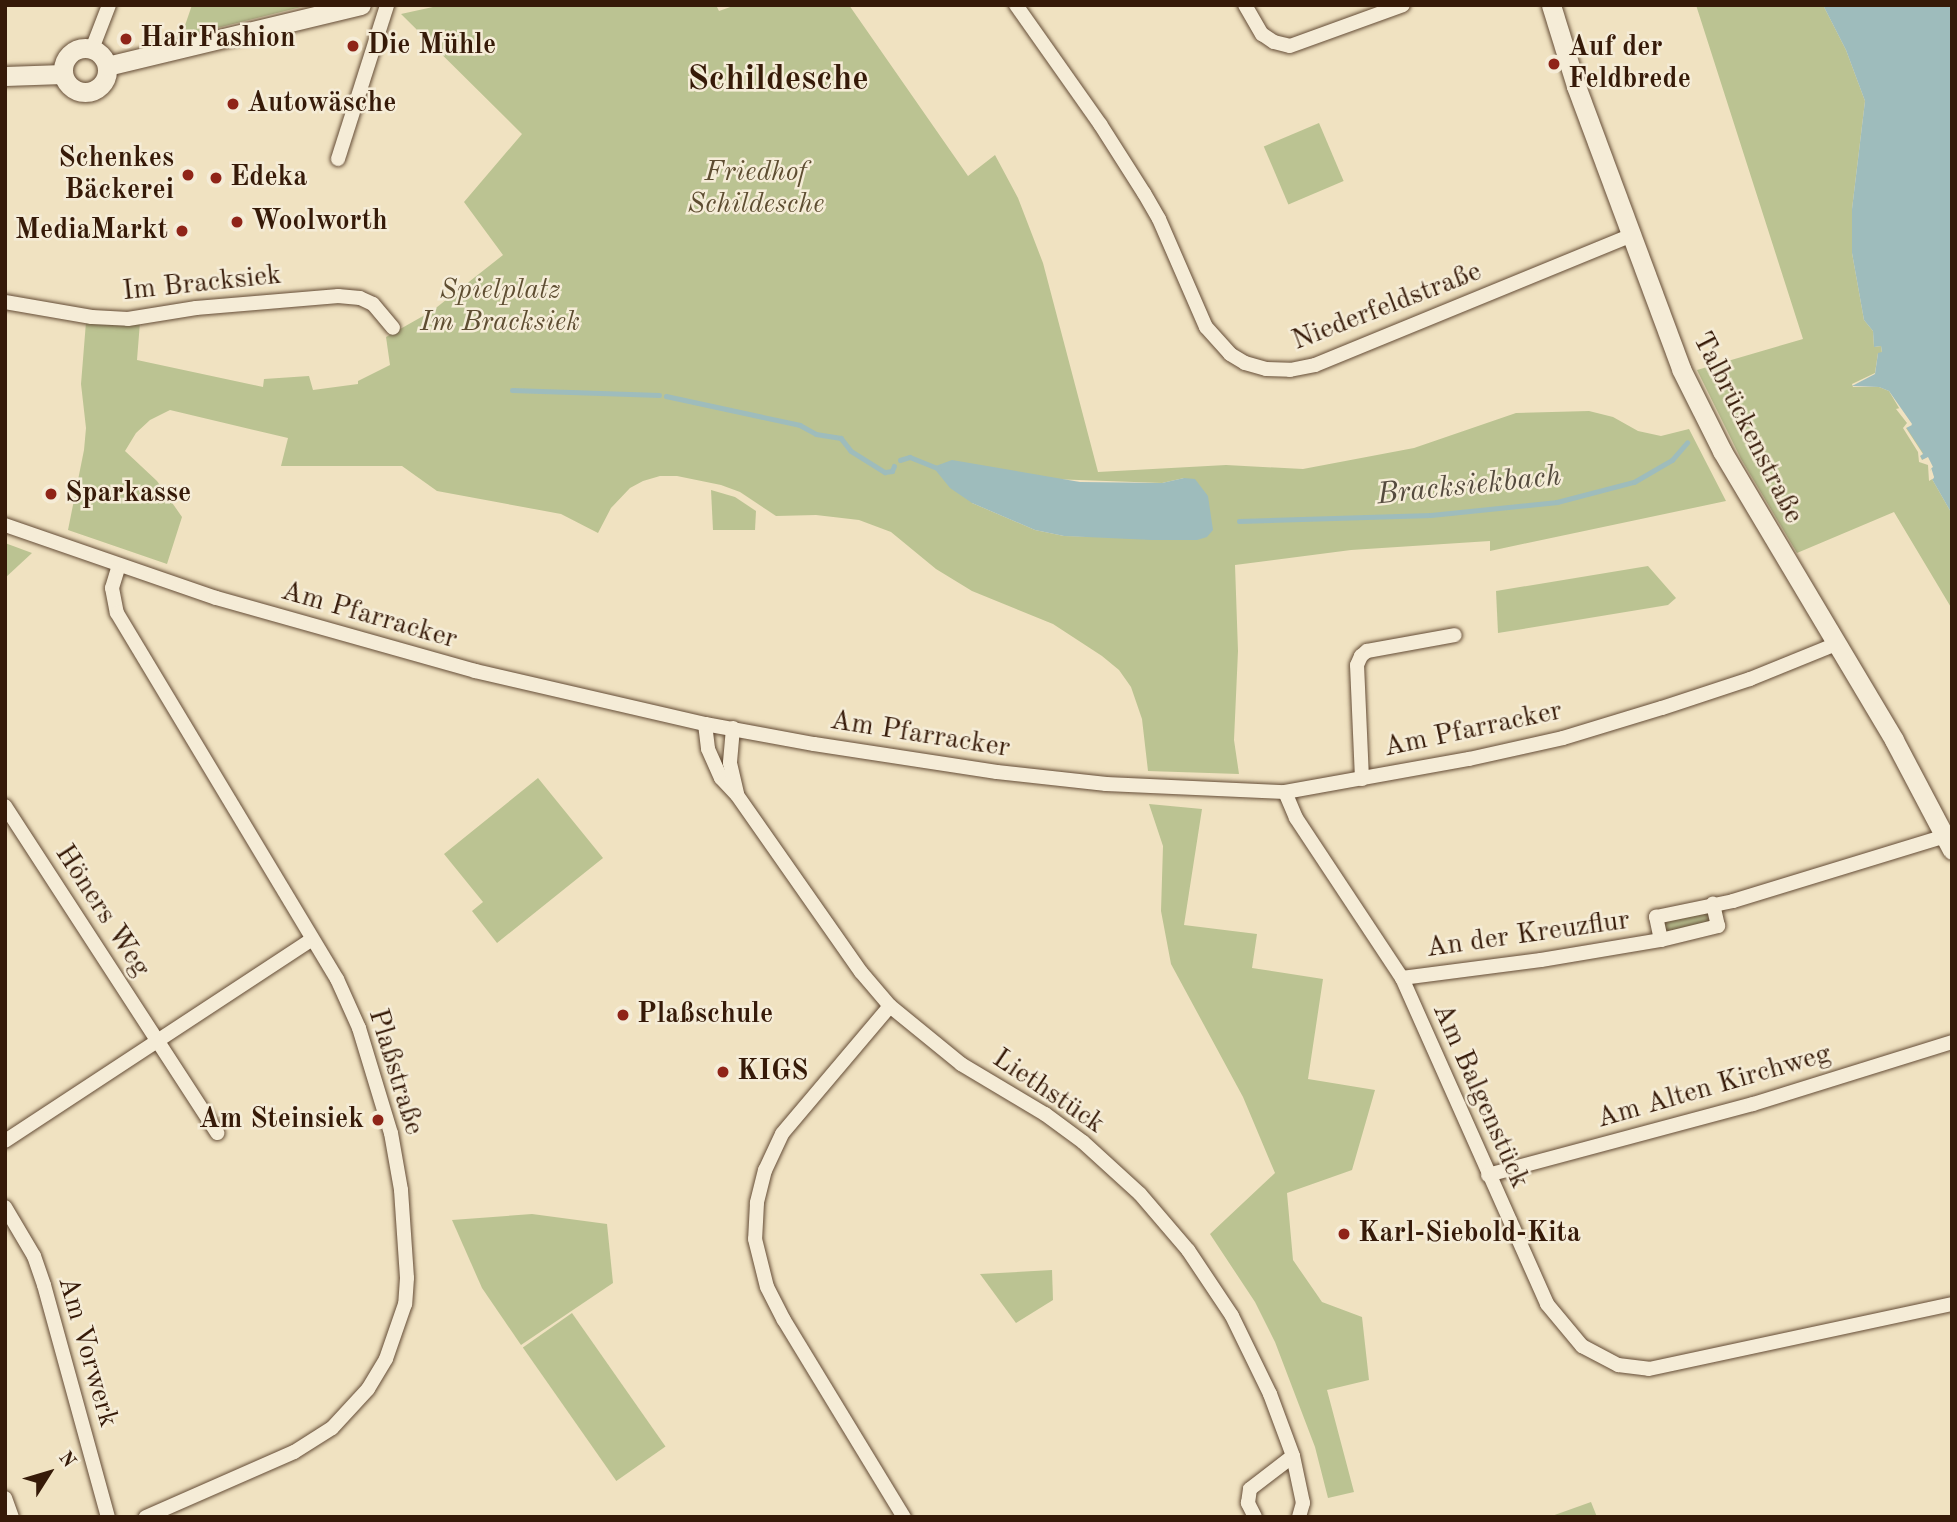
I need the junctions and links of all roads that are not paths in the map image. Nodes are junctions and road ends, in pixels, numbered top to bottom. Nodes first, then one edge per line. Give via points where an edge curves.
1 (109, 5) edge
2 (362, 5) edge
3 (387, 5) edge
4 (1016, 5) edge
5 (1245, 5) edge
6 (1403, 5) edge
7 (1551, 5) edge
8 (92, 49) junction
9 (107, 66) junction
10 (63, 74) junction
11 (5, 76) edge
12 (338, 159) dead end
13 (1630, 236) junction
14 (5, 302) edge
15 (393, 328) dead end
16 (5, 525) edge
17 (119, 565) junction
18 (1455, 635) dead end
19 (1836, 644) junction
20 (705, 724) junction
21 (733, 728) junction
22 (1362, 779) junction
23 (1285, 792) junction
24 (737, 795) junction
25 (5, 806) edge
26 (1949, 843) edge
27 (1713, 904) junction
28 (313, 939) junction
29 (1661, 940) junction
30 (1402, 978) junction
31 (890, 1006) junction
32 (158, 1041) junction
33 (1952, 1042) edge
34 (217, 1133) dead end
35 (5, 1142) edge
36 (1488, 1175) junction
37 (5, 1207) edge
38 (1952, 1304) edge
39 (1293, 1456) junction
40 (5, 1498) edge
41 (898, 1514) edge
42 (12, 1517) edge
43 (108, 1517) edge
44 (146, 1517) edge
45 (1255, 1517) edge
46 (1299, 1517) edge

1 - 8 street
2 - 9 main road
3 - 12 street
4 - 13 street, Niederfeldstraße via 1149,202 1206,327 1230,354 1245,363 1290,370 1315,365
5 - 6 street via 1262,34 1290,46
7 - 13 main road, Talbrückenstraße
8 - 9 main road
8 - 10 main road via 71,53
9 - 10 main road via 105,80 88,92 69,86
10 - 11 main road
13 - 19 main road, Talbrückenstraße via 1681,369 1722,451
14 - 15 street, Im Bracksiek via 128,319 196,308 338,296 373,304
16 - 17 street, Am Pfarracker
17 - 20 street, Am Pfarracker via 216,598 475,671
17 - 28 street, Plaßstraße via 111,588 117,613
18 - 22 street via 1360,656
19 - 22 street, Am Pfarracker via 1705,694 1563,737
19 - 26 main road, Talbrückenstraße
20 - 21 street, Am Pfarracker
20 - 24 street, Liethstück via 708,749 721,778
21 - 23 street, Am Pfarracker via 1008,773 1106,784
21 - 24 street, Liethstück via 730,763
22 - 23 street, Am Pfarracker
23 - 30 street, Am Balgenstück via 1296,818
24 - 31 street, Liethstück via 853,962
25 - 32 street, Höners Weg
26 - 27 street, An der Kreuzflur
27 - 29 street, An der Kreuzflur via 1718,926
27 - 29 street, An der Kreuzflur via 1656,917
28 - 32 street
28 - 44 street, Plaßstraße via 359,1028 391,1133 401,1190 405,1304 386,1359 368,1389 332,1428 294,1452
29 - 30 street, An der Kreuzflur
30 - 36 street, Am Balgenstück
31 - 39 street, Liethstück via 961,1064 1083,1142 1168,1222 1242,1335
31 - 41 street via 782,1134 765,1170 755,1239 767,1287 784,1320
32 - 34 street
32 - 35 street
33 - 36 street, Am Alten Kirchweg via 1753,1104
36 - 38 street, Am Balgenstück via 1547,1304 1581,1346 1618,1365 1649,1369
37 - 43 street, Am Vorwerk via 34,1256 44,1285
39 - 45 street via 1250,1489 1248,1503
39 - 46 street, Liethstück via 1303,1503
40 - 42 street

